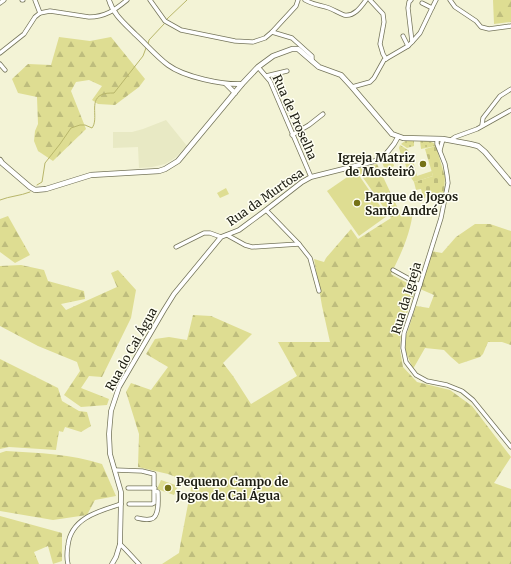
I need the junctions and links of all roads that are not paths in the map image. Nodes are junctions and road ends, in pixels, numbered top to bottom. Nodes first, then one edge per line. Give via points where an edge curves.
1 (4, 0) edge
2 (35, 0) edge
3 (109, 0) edge
4 (127, 0) edge
5 (150, 0) edge
6 (298, 0) edge
7 (305, 0) edge
8 (366, 0) edge
9 (370, 0) edge
10 (410, 0) edge
11 (436, 0) edge
12 (450, 0) edge
13 (0, 3) edge
14 (422, 3) dead end
15 (432, 8) junction
16 (114, 11) junction
17 (40, 13) junction
18 (511, 26) edge
19 (272, 32) junction
20 (403, 36) dead end
21 (412, 42) junction
22 (408, 46) junction
23 (0, 53) edge
24 (386, 59) junction
25 (311, 60) junction
26 (0, 64) edge
27 (258, 67) junction
28 (5, 70) dead end
29 (287, 71) dead end
30 (266, 76) junction
31 (225, 84) junction
32 (242, 84) junction
33 (352, 86) junction
34 (511, 89) edge
35 (235, 93) junction
36 (511, 110) edge
37 (323, 114) dead end
38 (482, 126) junction
39 (292, 135) junction
40 (398, 137) junction
41 (437, 139) junction
42 (443, 139) junction
43 (451, 140) junction
44 (440, 150) junction
45 (0, 160) edge
46 (311, 177) junction
47 (511, 182) edge
48 (266, 210) junction
49 (227, 235) junction
50 (221, 237) junction
51 (299, 244) junction
52 (176, 247) dead end
53 (393, 270) dead end
54 (420, 285) junction
55 (319, 291) dead end
56 (511, 447) edge
57 (115, 470) junction
58 (128, 488) dead end
59 (155, 489) junction
60 (121, 504) junction
61 (129, 504) dead end
62 (137, 518) dead end
63 (120, 544) junction
64 (68, 564) edge
65 (112, 564) edge
66 (139, 564) edge

1 - 13 street
2 - 17 street
3 - 16 street
4 - 16 street
5 - 19 street via 165,21 180,30 253,42 265,38
6 - 19 street via 296,6
7 - 8 street via 345,15 354,13
9 - 24 street via 383,14 380,44
10 - 21 street via 408,8
11 - 15 street
12 - 18 street via 481,27 490,29
14 - 15 street
15 - 21 street via 420,33
16 - 17 street via 95,17 50,11
16 - 31 street via 168,65 185,74
17 - 23 street via 24,34
19 - 25 street via 292,38 312,56
20 - 22 street
21 - 22 street
22 - 24 street
24 - 33 street via 370,82
25 - 27 main road via 298,49 292,49 273,56
25 - 33 main road via 323,69 341,75
26 - 28 street
27 - 30 street, Rua de Proselha
27 - 32 main road
29 - 30 street
30 - 39 street, Rua de Proselha
31 - 32 street
31 - 35 street
32 - 35 main road
33 - 40 main road via 390,132
34 - 38 street via 500,96 483,118
35 - 45 main road via 178,161 165,169 153,172 91,174 46,189 35,190
36 - 38 street
37 - 39 street
38 - 43 street
39 - 46 street, Rua de Proselha
40 - 41 main road
40 - 46 street, Rua da Murtosa via 386,154 378,159
41 - 42 main road
41 - 44 street, Rua da Igreja
42 - 43 main road
42 - 44 street
43 - 47 main road via 481,148
44 - 54 street, Rua da Igreja via 448,174 448,183 441,218
46 - 48 street, Rua da Murtosa
48 - 49 street, Rua da Murtosa via 239,230
48 - 51 street
49 - 50 street
49 - 51 street via 252,247
50 - 52 street via 204,233
50 - 57 street, Rua do Cai Água via 174,294 119,387 111,411 109,434 110,454
51 - 55 street via 310,258
53 - 54 street
54 - 56 street, Rua da Igreja via 404,333 403,348 406,362 416,375 427,381 447,385 473,400
57 - 59 street via 154,474
57 - 60 street, Rua do Cai Água via 121,492
58 - 59 street
59 - 61 street via 152,504
59 - 62 street via 158,492 156,516 152,519
60 - 63 street, Rua do Cai Água
60 - 64 street via 97,512 74,528 68,539
63 - 65 street, Rua do Cai Água
63 - 66 street

